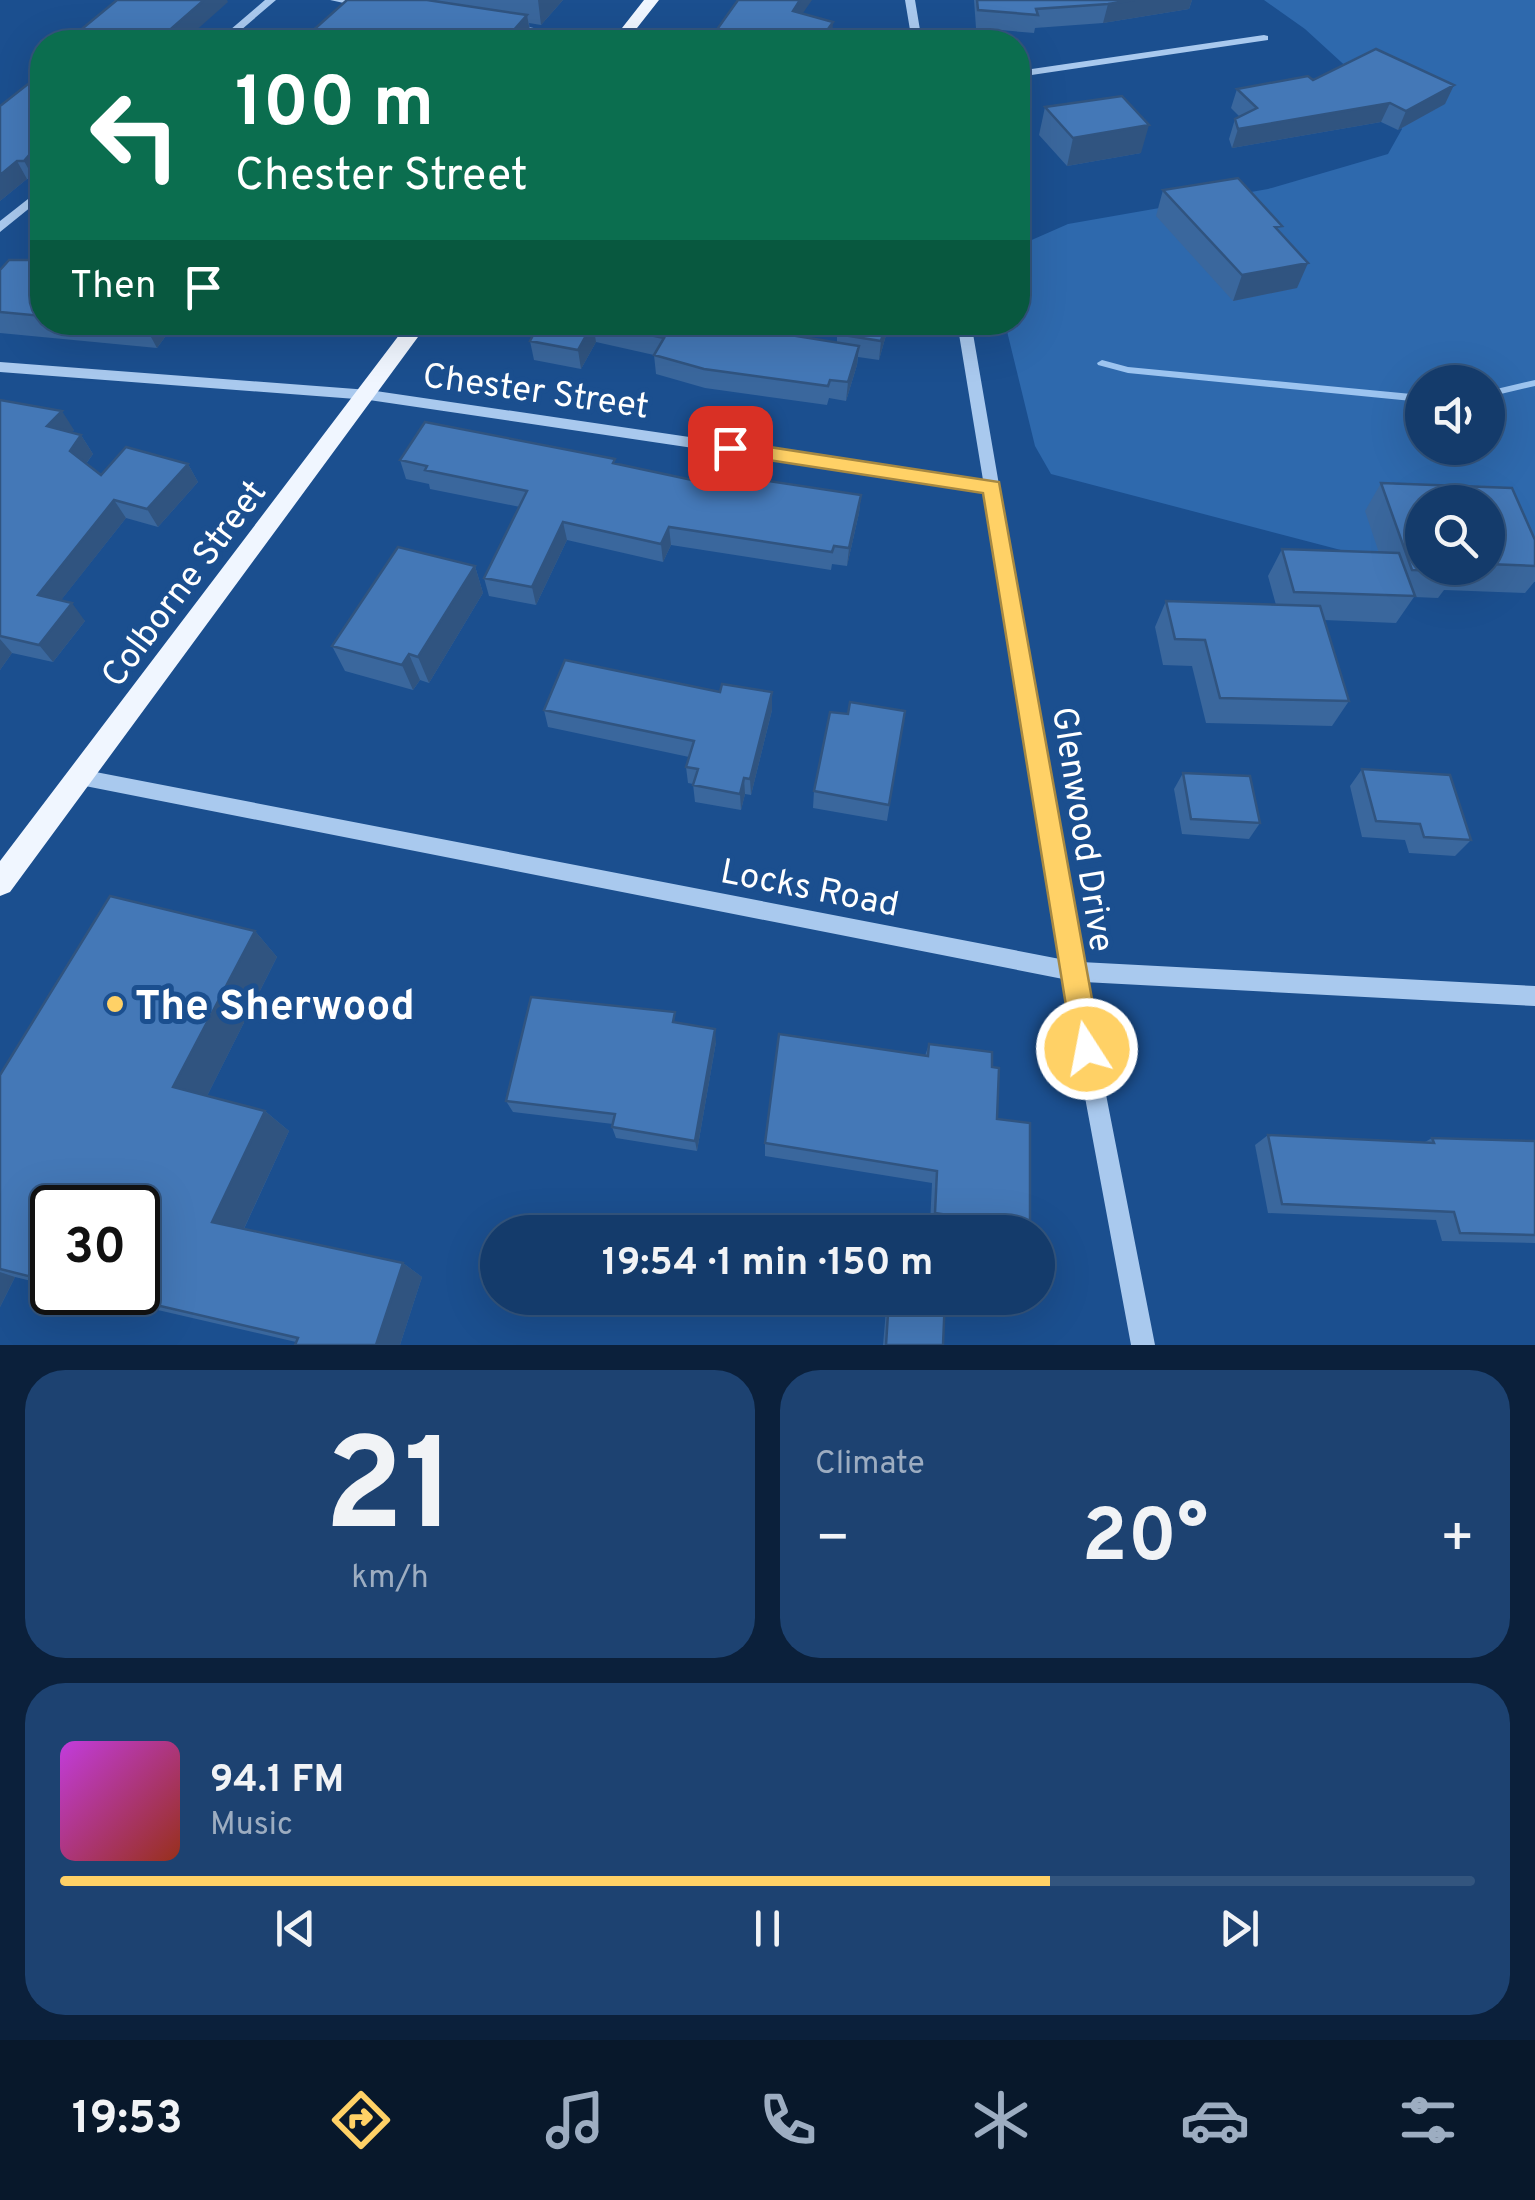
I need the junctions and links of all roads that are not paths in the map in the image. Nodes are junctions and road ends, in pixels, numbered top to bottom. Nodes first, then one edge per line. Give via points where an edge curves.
1 (271, 0) edge
2 (335, 0) edge
3 (652, 0) edge
4 (910, 0) edge
5 (372, 6) edge
6 (484, 23) edge
7 (235, 30) edge
8 (530, 30) edge
9 (628, 30) edge
10 (915, 30) edge
11 (1264, 38) dead end
12 (1030, 72) edge
13 (30, 202) edge
14 (0, 228) edge
15 (411, 335) edge
16 (966, 335) edge
17 (0, 367) edge
18 (369, 396) junction
19 (992, 487) junction
20 (80, 777) junction
21 (0, 884) edge
22 (1072, 972) junction
23 (1535, 996) edge
24 (1143, 1345) edge

1 - 7 street
2 - 5 street
3 - 9 main road
4 - 10 street
6 - 8 street
11 - 12 street
13 - 14 street
15 - 18 main road, Colborne Street
16 - 19 street, Glenwood Drive
17 - 18 street, Chester Street
18 - 19 street, Chester Street
18 - 20 main road, Colborne Street
19 - 22 street, Glenwood Drive
20 - 21 main road, Colborne Street
20 - 22 street, Locks Road
22 - 23 street, Locks Road
22 - 24 street, Glenwood Drive

